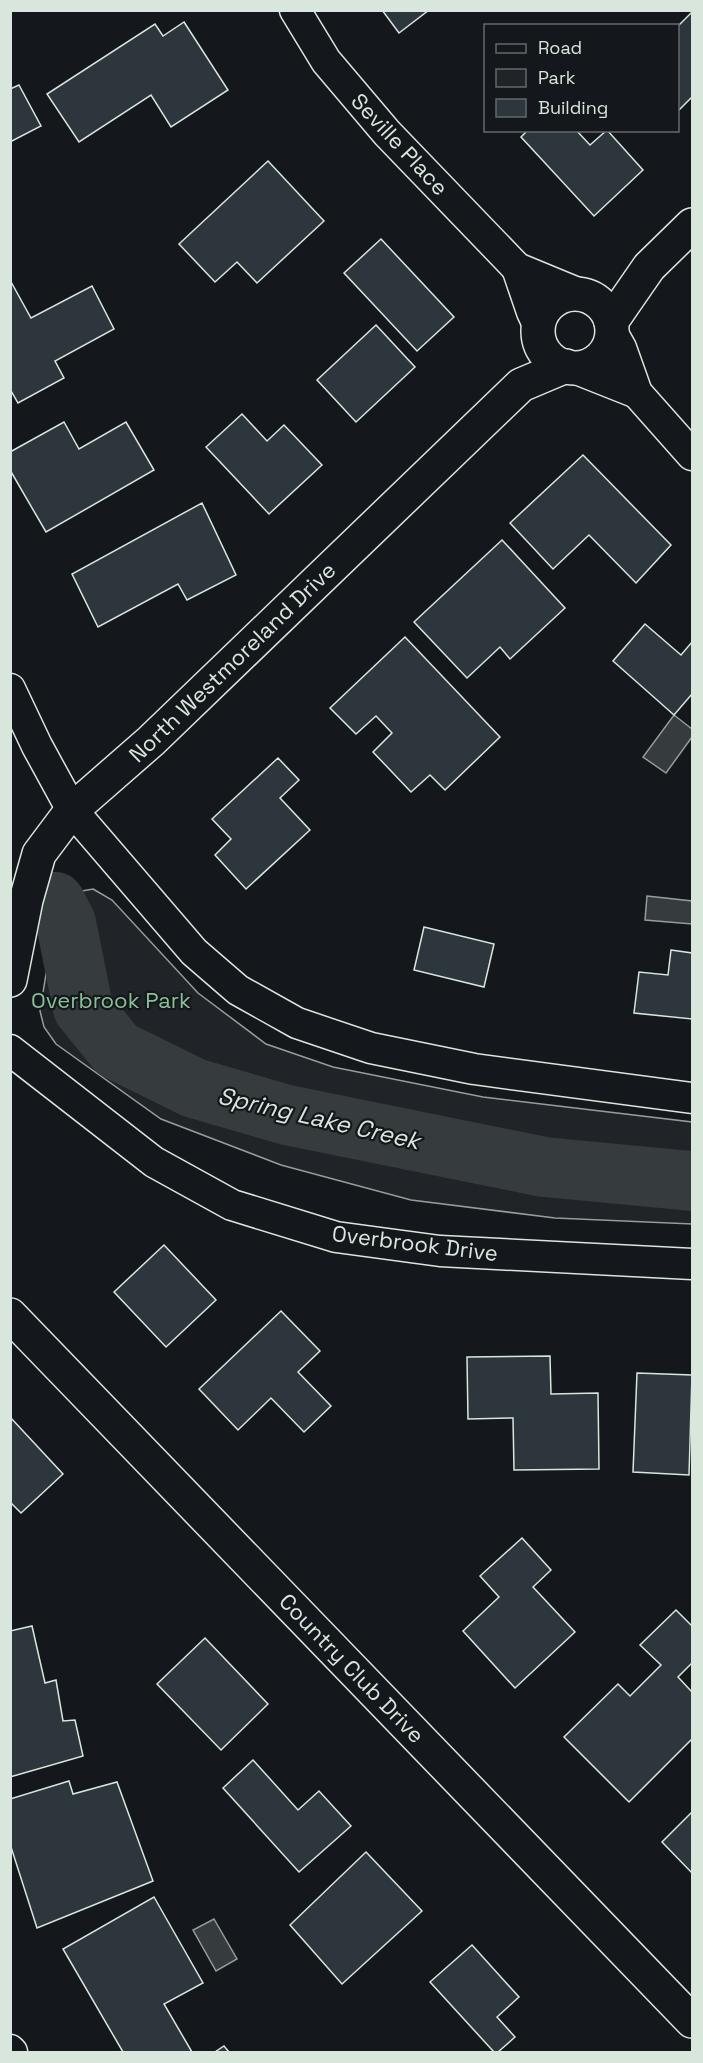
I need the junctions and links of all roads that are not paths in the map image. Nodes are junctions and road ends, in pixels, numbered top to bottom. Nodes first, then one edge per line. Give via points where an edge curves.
1 (295, 10) edge
2 (693, 225) edge
3 (649, 267) junction
4 (518, 268) junction
5 (585, 296) junction
6 (612, 327) junction
7 (539, 333) junction
8 (570, 367) junction
9 (521, 385) junction
10 (637, 393) junction
11 (693, 455) edge
12 (10, 689) edge
13 (72, 810) junction
14 (10, 980) edge
15 (10, 1050) edge
16 (693, 1098) edge
17 (693, 1264) edge
18 (10, 1315) edge
19 (693, 2021) edge

1 - 4 street, Seville Place via 326,61 387,133
2 - 3 street
3 - 5 street
3 - 6 street
4 - 5 street, Seville Place
4 - 7 street, Seville Place
5 - 6 street via 600,303
5 - 7 street via 557,298 542,315
6 - 8 street via 605,354 596,362
6 - 10 street
7 - 8 street via 549,356
7 - 9 street, North Westmoreland Drive
8 - 9 street, North Westmoreland Drive
8 - 10 street
9 - 13 street, North Westmoreland Drive via 151,741
10 - 11 street
12 - 13 street
13 - 14 street, North Westmoreland Drive via 39,854
13 - 16 street via 194,952 238,990 297,1023 371,1048 474,1069
15 - 17 street, Overbrook Drive via 154,1162 232,1205 336,1237 440,1251
18 - 19 street, Country Club Drive

